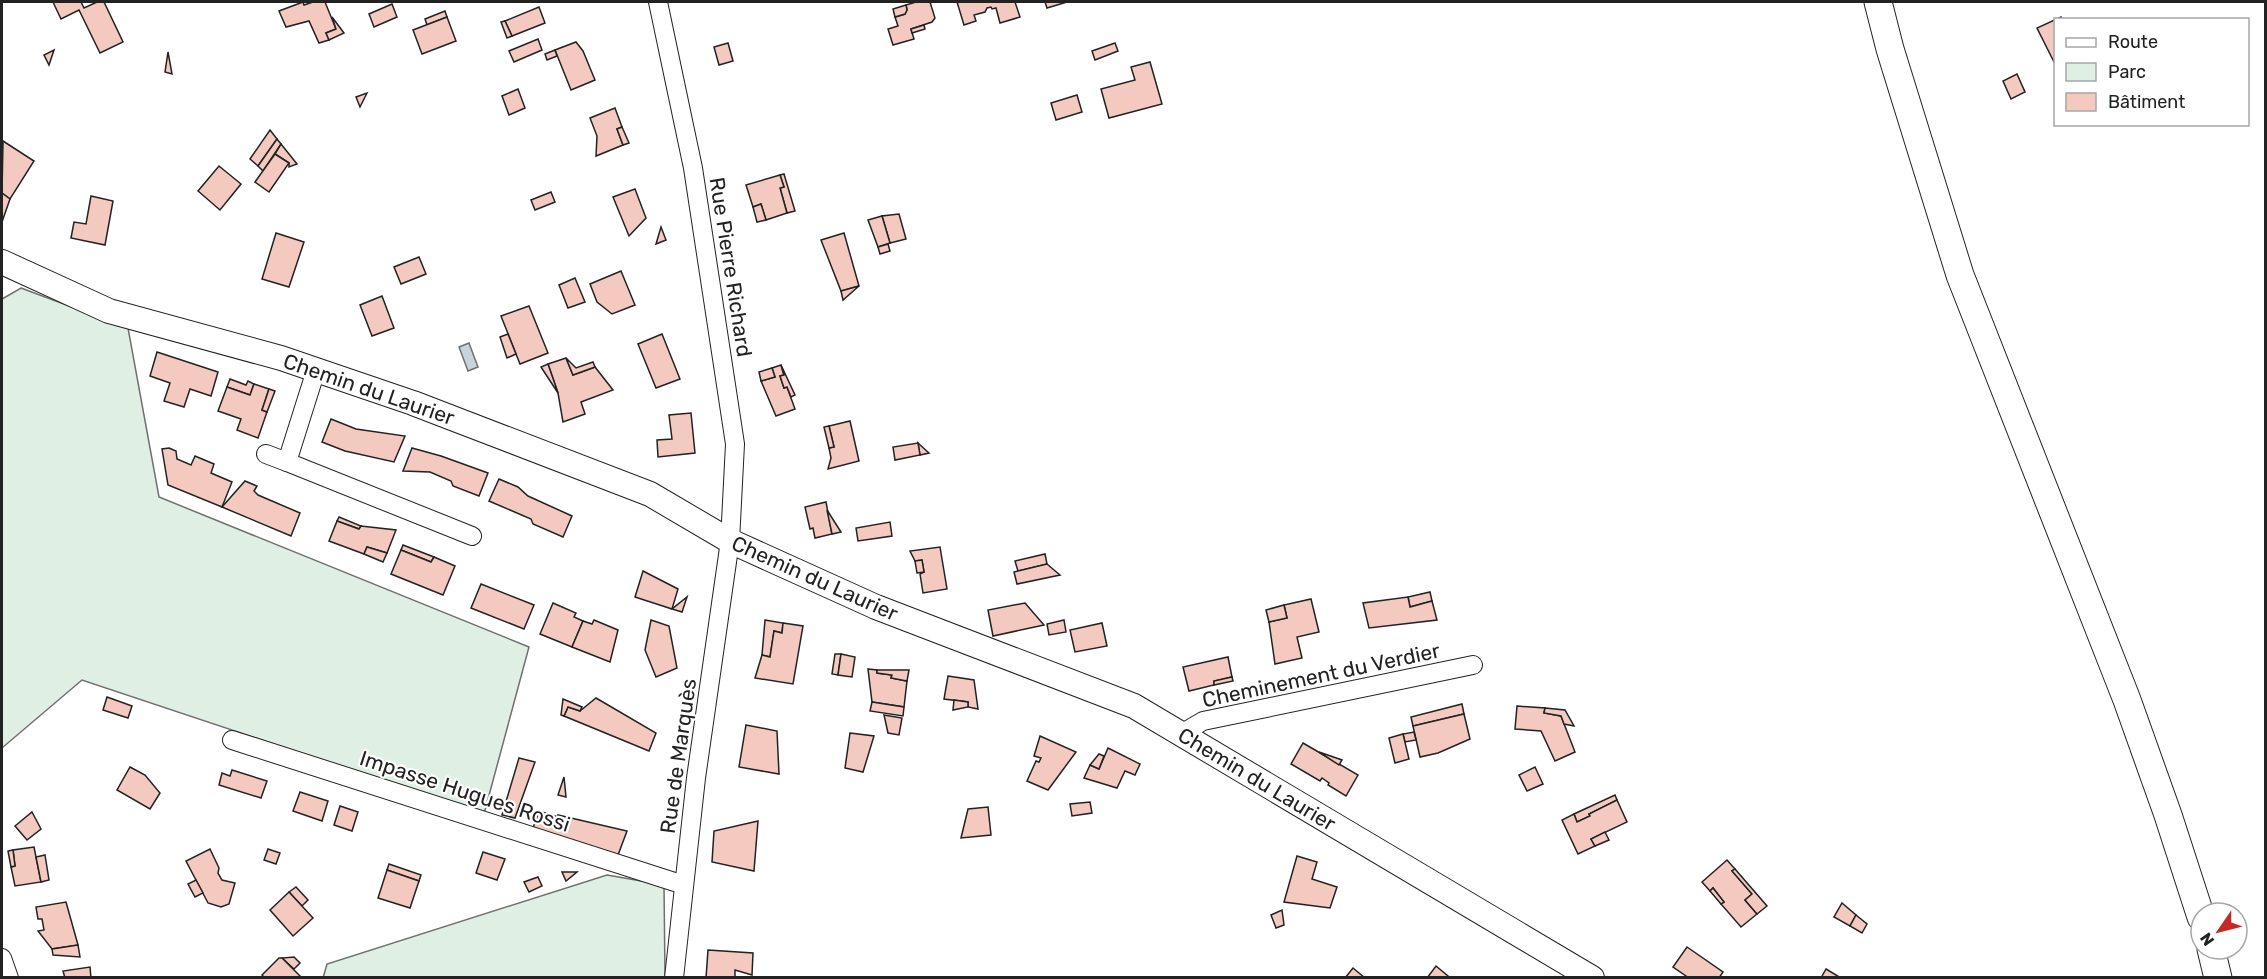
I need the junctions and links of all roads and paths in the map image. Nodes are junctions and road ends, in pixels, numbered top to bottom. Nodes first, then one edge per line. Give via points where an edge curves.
1 (658, 2) edge
2 (1878, 2) edge
3 (2, 262) edge
4 (316, 370) junction
5 (266, 454) dead end
6 (287, 462) junction
7 (472, 536) dead end
8 (730, 541) junction
9 (1473, 665) dead end
10 (1182, 734) junction
11 (232, 740) dead end
12 (684, 885) junction
13 (2196, 901) edge
14 (2, 958) edge
15 (2214, 961) edge
16 (9, 978) edge
17 (674, 978) edge
18 (1592, 978) edge
19 (2218, 978) edge

1 - 8 street, Rue Pierre Richard via 693,168 735,444
2 - 13 main road via 1960,275 2127,700
3 - 4 street, Chemin du Laurier via 109,311
4 - 6 street
4 - 8 street, Chemin du Laurier via 650,494
5 - 6 street
6 - 7 street
8 - 10 street, Chemin du Laurier via 876,608 1134,706
8 - 12 street, Rue de Marquès
9 - 10 street, Cheminement du Verdier via 1203,722
10 - 18 street, Chemin du Laurier
11 - 12 street, Impasse Hugues Rossi
12 - 17 street, Rue de Marquès
14 - 16 street
15 - 19 main road

